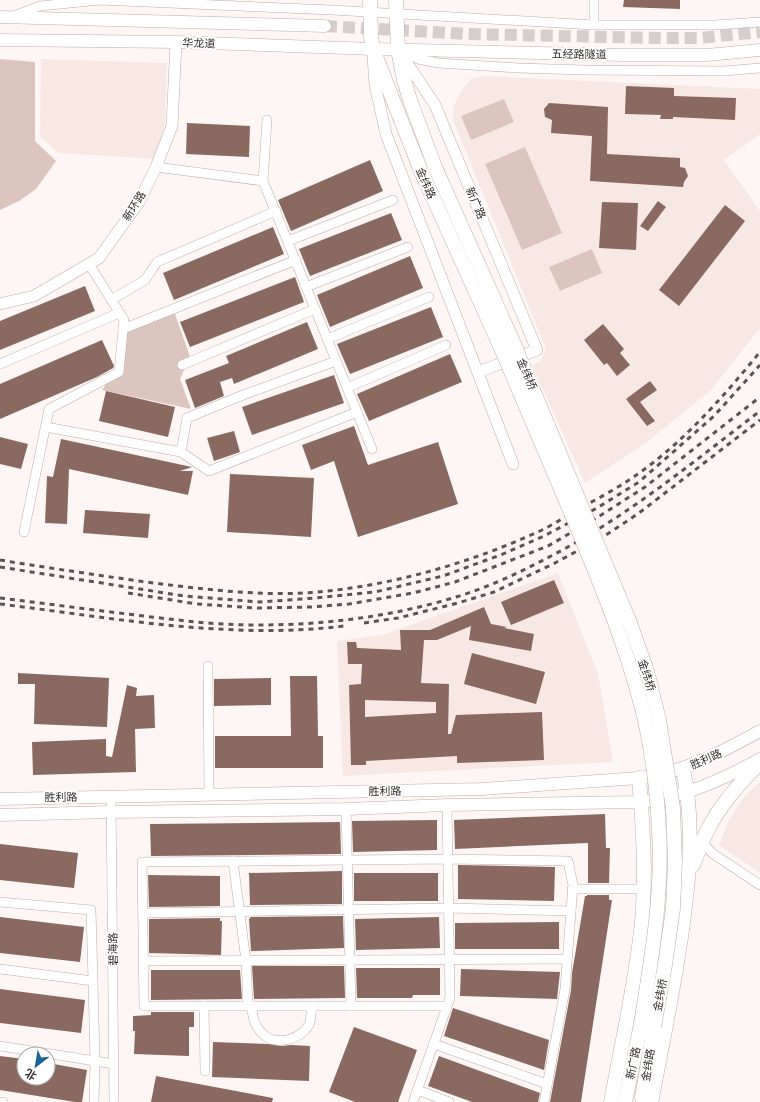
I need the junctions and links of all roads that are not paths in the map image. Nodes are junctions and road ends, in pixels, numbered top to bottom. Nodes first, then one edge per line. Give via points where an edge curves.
1 (594, 0) edge
2 (151, 1) edge
3 (369, 6) edge
4 (396, 7) edge
5 (5, 17) edge
6 (760, 22) edge
7 (594, 25) junction
8 (325, 26) tunnel mouth
9 (0, 40) edge
10 (176, 42) junction
11 (373, 50) junction
12 (398, 50) junction
13 (760, 50) edge
14 (760, 68) edge
15 (267, 120) dead end
16 (156, 168) junction
17 (263, 181) junction
18 (393, 200) dead end
19 (276, 211) junction
20 (288, 241) junction
21 (408, 247) dead end
22 (296, 260) junction
23 (89, 264) junction
24 (306, 287) junction
25 (429, 297) dead end
26 (111, 300) junction
27 (0, 304) edge
28 (315, 309) junction
29 (119, 313) junction
30 (123, 329) junction
31 (327, 339) junction
32 (514, 344) joint
33 (446, 345) dead end
34 (501, 348) joint
35 (336, 361) junction
36 (0, 364) edge
37 (182, 366) dead end
38 (478, 372) junction
39 (347, 388) junction
40 (357, 412) junction
41 (46, 427) junction
42 (372, 449) dead end
43 (181, 452) junction
44 (513, 464) dead end
45 (24, 532) dead end
46 (208, 666) dead end
47 (760, 731) edge
48 (760, 759) edge
49 (760, 763) edge
50 (684, 769) junction
51 (639, 778) junction
52 (688, 793) junction
53 (208, 795) junction
54 (111, 797) junction
55 (0, 798) edge
56 (641, 802) junction
57 (447, 805) junction
58 (346, 808) junction
59 (112, 812) junction
60 (690, 815) junction
61 (0, 816) edge
62 (702, 843) junction
63 (448, 859) junction
64 (347, 860) junction
65 (233, 861) junction
66 (689, 874) junction
67 (760, 885) edge
68 (572, 889) junction
69 (644, 889) junction
70 (0, 902) edge
71 (449, 908) junction
72 (348, 909) junction
73 (239, 911) junction
74 (571, 911) junction
75 (143, 913) junction
76 (567, 959) junction
77 (450, 960) junction
78 (143, 961) junction
79 (246, 961) junction
80 (350, 961) junction
81 (0, 969) edge
82 (93, 981) junction
83 (204, 1006) junction
84 (250, 1006) junction
85 (312, 1006) junction
86 (351, 1006) junction
87 (447, 1006) junction
88 (648, 1026) junction
89 (434, 1044) junction
90 (0, 1046) edge
91 (95, 1061) junction
92 (114, 1064) junction
93 (205, 1071) dead end
94 (547, 1084) junction
95 (418, 1090) junction
96 (0, 1102) edge
97 (3, 1102) edge
98 (94, 1102) edge
99 (114, 1102) edge
100 (414, 1102) edge
101 (449, 1102) edge
102 (544, 1102) edge
103 (611, 1102) edge
104 (625, 1102) edge
105 (642, 1102) edge
106 (651, 1102) edge

1 - 7 street
2 - 3 street
2 - 5 street via 100,0 40,6
3 - 4 street
3 - 11 main road, 金纬路
4 - 7 street
4 - 12 main road
5 - 8 main road
6 - 7 street via 715,25
9 - 10 main road, 华龙道
10 - 11 main road, 华龙道
10 - 16 street, 新环路 via 172,126
11 - 12 main road, 华龙道
11 - 34 main road, 金纬路 via 421,171
11 - 38 street via 374,85 386,134
12 - 13 main road, 五经路隧道 via 670,55
12 - 14 street via 418,59 438,63 519,68 724,71
12 - 32 main road, 金纬路 via 410,100 435,167
12 - 38 street, 新广路 via 435,104 537,350
15 - 17 street
16 - 17 street
16 - 23 street, 新环路 via 139,202 99,258
17 - 19 street
18 - 20 street
19 - 20 street
19 - 26 street via 157,262 145,280
20 - 22 street
21 - 24 street
22 - 24 street
22 - 30 street
23 - 26 street
23 - 27 street, 新环路 via 34,296
24 - 28 street
25 - 31 street
26 - 29 street
28 - 31 street
28 - 37 street
29 - 30 street via 124,320
29 - 36 street
30 - 41 street via 119,372 49,409
31 - 35 street
32 - 88 main road, 金纬桥, bridge via 630,622 647,671 659,720 673,808 675,862 673,909 665,965
33 - 39 street
34 - 88 main road, 金纬桥, bridge via 605,596 627,655 645,722 658,812 660,870
35 - 39 street
35 - 43 street via 187,418
38 - 44 street
39 - 40 street
40 - 42 street
40 - 43 street via 208,471
41 - 43 street
41 - 45 street
46 - 53 street
47 - 50 main road, 胜利路 via 725,751
48 - 52 main road, 胜利路
49 - 62 main road via 730,796 709,827
50 - 51 main road, 胜利路
50 - 52 main road
51 - 53 main road, 胜利路 via 482,789
51 - 56 main road
52 - 56 main road, 胜利路
52 - 60 main road
53 - 54 main road, 胜利路
54 - 55 main road, 胜利路
54 - 59 street, 碧海路
56 - 57 main road, 胜利路
56 - 69 main road
57 - 58 main road, 胜利路
57 - 63 street
58 - 59 main road, 胜利路
58 - 64 street
59 - 61 main road, 胜利路
59 - 92 street, 碧海路
60 - 62 street via 696,835
60 - 66 main road
62 - 66 main road
62 - 67 street via 712,853
63 - 64 street
63 - 68 street via 568,861
63 - 71 street
64 - 65 street
64 - 72 street
65 - 73 street
65 - 75 street via 142,862
66 - 106 main road via 673,992
68 - 69 street
68 - 74 street
69 - 103 main road via 636,965
70 - 82 street via 91,910
71 - 72 street
71 - 74 street
71 - 77 street
72 - 73 street
72 - 80 street
73 - 75 street
73 - 79 street
74 - 76 street
75 - 78 street
76 - 77 street
76 - 94 street via 565,989
77 - 80 street
77 - 87 street via 450,998
78 - 79 street
78 - 83 street via 144,1006
79 - 80 street
79 - 84 street
80 - 86 street
81 - 82 street
82 - 91 street
83 - 84 street
83 - 93 street
84 - 85 street
84 - 85 street via 255,1024 264,1036 276,1040 290,1040 302,1034 310,1022
85 - 86 street
86 - 87 street
87 - 89 street
88 - 104 main road, 新广路
88 - 105 main road, 金纬路
89 - 94 street
89 - 95 street
90 - 91 street
91 - 92 street
91 - 98 street
92 - 99 street, 碧海路
94 - 102 street
95 - 100 street
95 - 101 street
96 - 97 street

